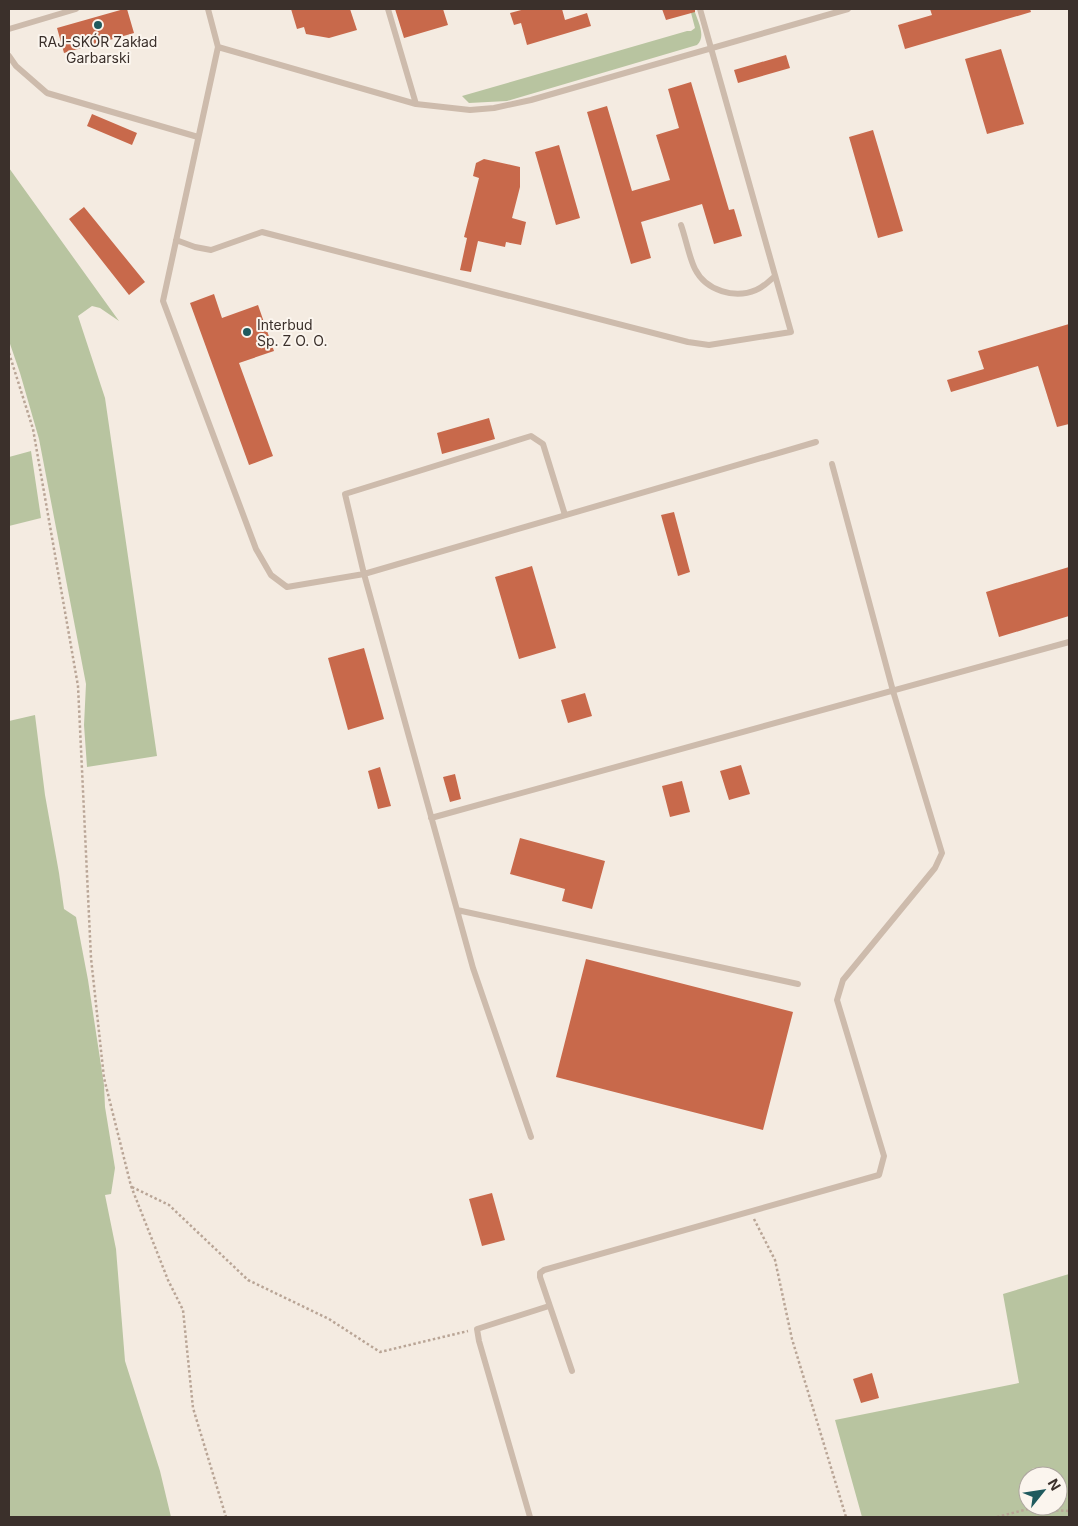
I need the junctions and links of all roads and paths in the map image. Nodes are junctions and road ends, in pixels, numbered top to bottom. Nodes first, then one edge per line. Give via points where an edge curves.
1 (76, 9) edge
2 (208, 9) edge
3 (388, 9) edge
4 (700, 9) edge
5 (848, 9) edge
6 (9, 28) edge
7 (218, 47) junction
8 (711, 47) junction
9 (9, 56) edge
10 (416, 104) junction
11 (198, 137) junction
12 (681, 225) dead end
13 (176, 240) junction
14 (775, 276) junction
15 (9, 353) edge
16 (816, 442) dead end
17 (832, 464) dead end
18 (565, 515) junction
19 (364, 574) junction
20 (1069, 642) edge
21 (893, 691) junction
22 (431, 818) junction
23 (457, 910) junction
24 (798, 984) dead end
25 (530, 1137) dead end
26 (131, 1186) junction
27 (750, 1212) junction
28 (549, 1306) junction
29 (477, 1329) junction
30 (572, 1371) dead end
31 (1069, 1511) edge
32 (226, 1517) edge
33 (530, 1517) edge
34 (846, 1517) edge
35 (997, 1517) edge

1 - 6 lane
2 - 7 lane
3 - 10 lane
4 - 8 lane
5 - 8 lane
7 - 10 lane
7 - 11 lane
8 - 10 lane via 494,108 470,110
8 - 14 lane
9 - 11 lane via 30,80 47,93
11 - 13 lane
12 - 14 lane via 696,270 711,286 727,292 744,293 755,291
13 - 14 lane via 211,250 262,232 709,345 791,332
13 - 19 lane via 163,301 256,549 271,575 288,586
15 - 26 path via 33,429 78,686 91,958 104,1078
16 - 18 lane
17 - 21 lane
18 - 19 lane
18 - 19 lane via 543,444 531,436 345,494
19 - 22 lane
20 - 21 lane
21 - 22 lane
21 - 27 lane via 942,853 935,868 843,980 837,1000 884,1156 879,1175
22 - 23 lane
23 - 24 lane
23 - 25 lane via 473,968
26 - 29 path via 169,1204 248,1280 329,1318 380,1352
26 - 32 path via 183,1310 193,1408
27 - 28 lane via 544,1270 540,1277
27 - 34 path via 775,1260 792,1339
28 - 29 lane
28 - 30 lane
29 - 33 lane
31 - 35 path via 1028,1509

